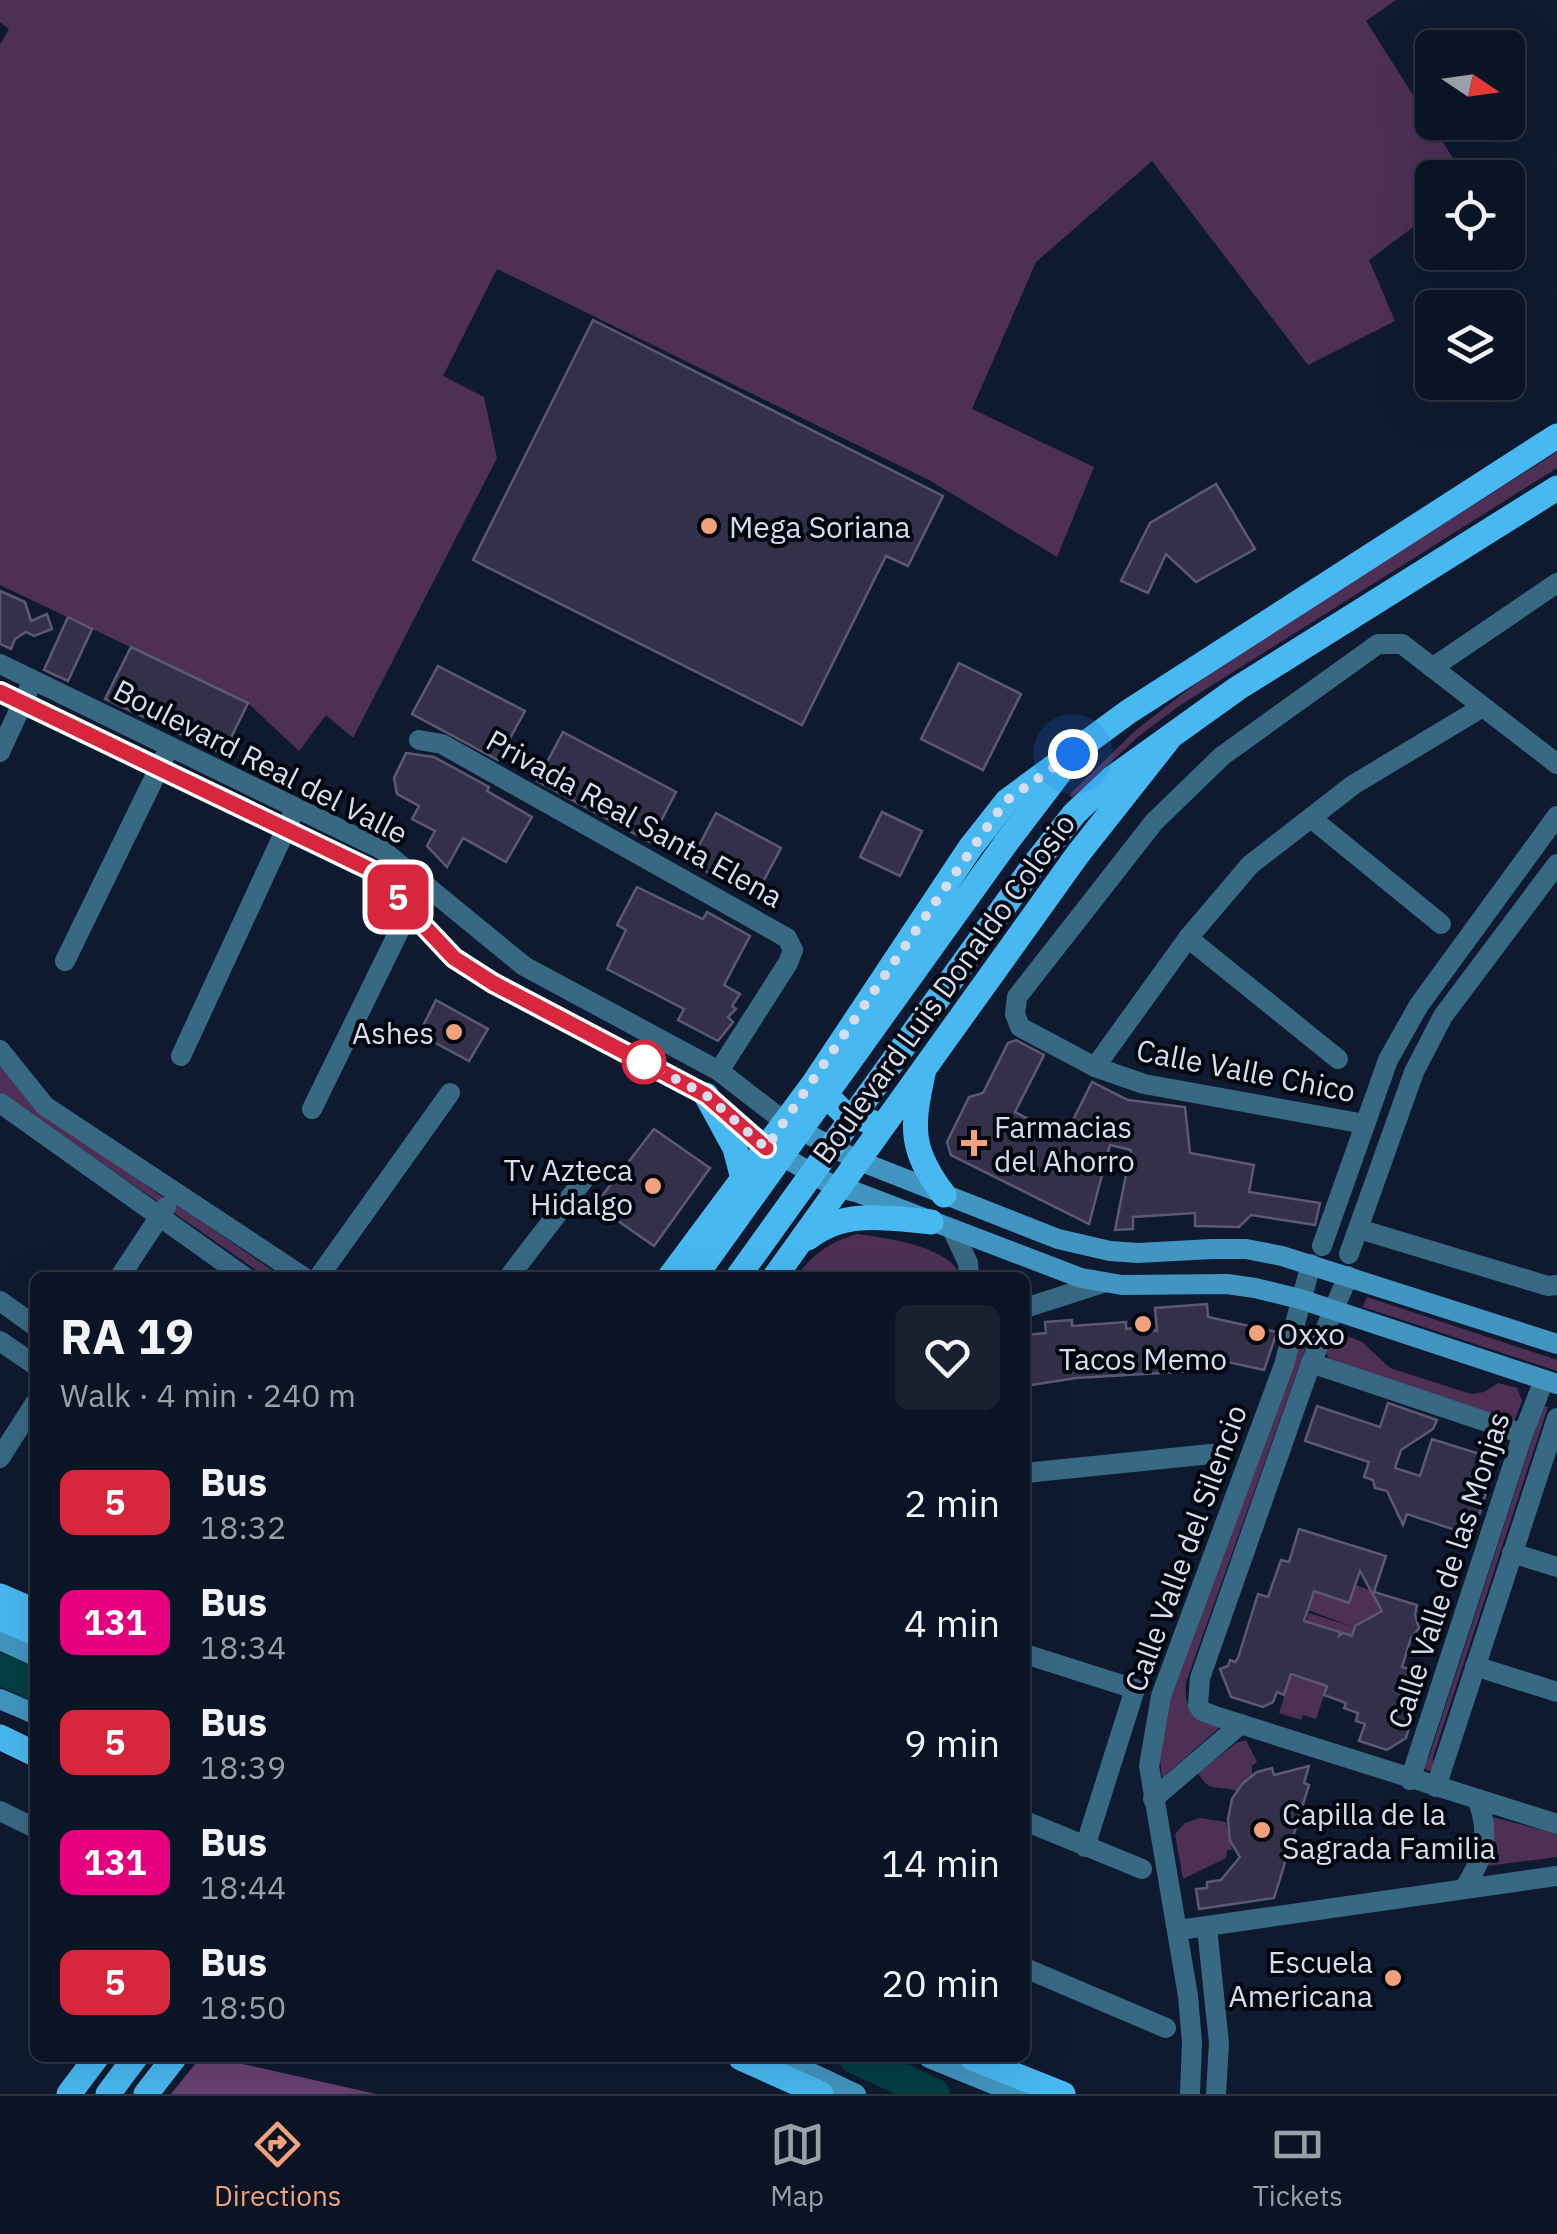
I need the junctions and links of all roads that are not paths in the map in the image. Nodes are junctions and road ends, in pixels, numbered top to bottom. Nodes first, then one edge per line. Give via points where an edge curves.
1 (1557, 436) edge
2 (1557, 488) edge
3 (1557, 583) edge
4 (0, 664) edge
5 (1432, 668) junction
6 (33, 680) junction
7 (0, 692) edge
8 (23, 702) junction
9 (1481, 708) junction
10 (420, 740) dead end
11 (1168, 740) junction
12 (168, 747) junction
13 (0, 752) edge
14 (1073, 754) junction
15 (1557, 764) edge
16 (159, 768) junction
17 (296, 807) junction
18 (1557, 816) edge
19 (1310, 818) junction
20 (286, 828) junction
21 (380, 849) junction
22 (1557, 864) edge
23 (371, 870) junction
24 (424, 882) junction
25 (408, 912) junction
26 (1441, 924) dead end
27 (1188, 938) junction
28 (65, 962) dead end
29 (0, 1050) edge
30 (181, 1056) dead end
31 (1338, 1058) dead end
32 (926, 1062) junction
33 (1095, 1067) junction
34 (720, 1071) junction
35 (814, 1082) junction
36 (450, 1094) dead end
37 (706, 1095) junction
38 (0, 1103) edge
39 (312, 1109) dead end
40 (1365, 1124) junction
41 (882, 1125) junction
42 (789, 1131) junction
43 (766, 1148) junction
44 (857, 1160) junction
45 (585, 1178) dead end
46 (741, 1182) junction
47 (838, 1188) junction
48 (176, 1193) junction
49 (944, 1195) junction
50 (160, 1216) junction
51 (942, 1227) junction
52 (1358, 1230) junction
53 (802, 1238) junction
54 (1349, 1254) dead end
55 (1317, 1255) junction
56 (122, 1272) edge
57 (238, 1272) edge
58 (296, 1272) edge
59 (322, 1272) edge
60 (513, 1272) edge
61 (674, 1272) edge
62 (698, 1272) edge
63 (724, 1272) edge
64 (741, 1272) edge
65 (778, 1272) edge
66 (969, 1272) edge
67 (1348, 1276) junction
68 (1103, 1283) junction
69 (1557, 1286) edge
70 (1300, 1299) junction
71 (0, 1302) edge
72 (1030, 1306) edge
73 (1334, 1310) junction
74 (30, 1323) edge
75 (0, 1341) edge
76 (1557, 1344) edge
77 (30, 1362) edge
78 (1311, 1363) junction
79 (1551, 1382) edge
80 (30, 1411) edge
81 (1557, 1418) edge
82 (1523, 1434) junction
83 (1212, 1454) dead end
84 (0, 1458) edge
85 (1030, 1472) edge
86 (1512, 1553) junction
87 (1557, 1568) edge
88 (0, 1584) edge
89 (0, 1596) edge
90 (30, 1598) edge
91 (30, 1609) edge
92 (0, 1618) edge
93 (30, 1631) edge
94 (0, 1640) edge
95 (30, 1654) edge
96 (1030, 1656) edge
97 (1475, 1666) junction
98 (1557, 1692) edge
99 (0, 1698) edge
100 (30, 1712) edge
101 (0, 1720) edge
102 (1241, 1724) junction
103 (30, 1734) edge
104 (0, 1737) edge
105 (30, 1752) edge
106 (1410, 1780) junction
107 (1436, 1788) junction
108 (1154, 1799) junction
109 (1478, 1801) junction
110 (0, 1811) edge
111 (1030, 1824) edge
112 (1557, 1824) edge
113 (30, 1826) edge
114 (1085, 1847) junction
115 (1142, 1869) dead end
116 (1557, 1876) edge
117 (1464, 1890) junction
118 (1206, 1928) junction
119 (1179, 1930) junction
120 (1030, 1970) edge
121 (1166, 2028) dead end
122 (93, 2062) edge
123 (114, 2062) edge
124 (132, 2062) edge
125 (171, 2062) edge
126 (725, 2062) edge
127 (750, 2062) edge
128 (788, 2062) edge
129 (940, 2062) edge
130 (982, 2062) edge
131 (1013, 2062) edge
132 (1191, 2088) edge
133 (1217, 2090) edge
134 (69, 2094) edge
135 (90, 2094) edge
136 (108, 2094) edge
137 (146, 2094) edge
138 (795, 2094) edge
139 (821, 2094) edge
140 (856, 2094) edge
141 (1063, 2094) edge

1 - 14 main road, Boulevard Luis Donaldo Colosio
2 - 11 main road, Boulevard Luis Donaldo Colosio via 1238,688
3 - 5 street
4 - 6 street, Boulevard Real del Valle
5 - 9 street
5 - 33 street, Calle Valle Chico via 1402,644 1378,644 1222,756 1154,822 1017,997 1020,1027
6 - 8 street
6 - 12 street, Boulevard Real del Valle
7 - 8 street, Boulevard Real del Valle
8 - 13 street
8 - 16 street, Boulevard Real del Valle
9 - 15 street
9 - 19 street
10 - 34 street, Privada Real Santa Elena via 442,744 788,938 788,963
11 - 32 main road, Boulevard Luis Donaldo Colosio
11 - 64 main road, Boulevard Luis Donaldo Colosio, bridge via 1110,778 1074,814
12 - 16 street
12 - 17 street, Boulevard Real del Valle
14 - 35 main road, Boulevard Luis Donaldo Colosio via 1007,800
14 - 42 main road, Boulevard Luis Donaldo Colosio, bridge
16 - 20 street, Boulevard Real del Valle
16 - 28 street
17 - 20 street
17 - 21 street, Boulevard Real del Valle
18 - 40 street, Calle Valle del Silencio via 1419,1005 1388,1060
19 - 26 street
19 - 27 street via 1250,865
20 - 23 street, Boulevard Real del Valle
20 - 30 street
21 - 23 street
21 - 24 street, Boulevard Real del Valle
22 - 52 street via 1443,1016 1414,1072
23 - 25 street, Boulevard Real del Valle
24 - 25 street
24 - 34 street, Boulevard Real del Valle via 524,966
25 - 37 street, Boulevard Real del Valle via 454,958 493,983
25 - 39 street
27 - 31 street
27 - 33 street
29 - 48 street via 45,1106
32 - 41 main road, Boulevard Luis Donaldo Colosio
32 - 49 main road via 916,1148
33 - 40 street, Calle Valle Chico via 1144,1084
34 - 42 street, Boulevard Real del Valle
35 - 41 main road via 843,1112
35 - 42 main road, Boulevard Luis Donaldo Colosio
36 - 59 street
37 - 43 street, Boulevard Real del Valle
37 - 46 main road via 735,1148
38 - 50 street
40 - 55 street, Calle Valle del Silencio
41 - 44 main road, Boulevard Luis Donaldo Colosio
42 - 43 main road, Boulevard Luis Donaldo Colosio
42 - 44 main road
42 - 62 main road, Boulevard Luis Donaldo Colosio, bridge
42 - 63 main road via 790,1175
43 - 46 main road, Boulevard Luis Donaldo Colosio
43 - 47 main road
44 - 47 main road, Boulevard Luis Donaldo Colosio
44 - 49 main road
45 - 60 street
46 - 53 main road via 782,1196 798,1212
46 - 61 main road, Boulevard Luis Donaldo Colosio
47 - 51 main road
47 - 53 main road, Boulevard Luis Donaldo Colosio
48 - 50 street
48 - 58 street
49 - 55 main road via 1058,1239 1110,1251
50 - 56 street
50 - 57 street
51 - 53 main road via 856,1216
51 - 66 street
51 - 68 main road
52 - 54 street
52 - 69 street
53 - 65 main road, Boulevard Luis Donaldo Colosio
55 - 67 main road
55 - 70 street, Calle Valle del Silencio
67 - 73 street, Calle Valle del Silencio
67 - 76 main road
68 - 70 main road via 1226,1284
68 - 72 street
70 - 73 main road
70 - 108 street, Calle Valle del Silencio via 1284,1365 1161,1696 1148,1766
71 - 74 street
73 - 78 street, Calle Valle del Silencio
73 - 79 main road
75 - 77 street
78 - 82 street
78 - 102 street, Calle Valle del Silencio via 1197,1692 1202,1711
79 - 82 street, Calle Valle de las Monjas
80 - 84 street
81 - 86 street, Calle Valle de las Monjas
82 - 106 street, Calle Valle de las Monjas
83 - 85 street
86 - 87 street
86 - 97 street, Calle Valle de las Monjas
88 - 90 street
89 - 91 main road
92 - 93 main road
94 - 95 main road
96 - 114 street via 1135,1689
97 - 98 street
97 - 107 street, Calle Valle de las Monjas
99 - 100 main road
101 - 103 main road
102 - 106 street
102 - 108 street
104 - 105 main road
106 - 107 street
107 - 109 street
108 - 119 street, Calle Valle del Silencio
109 - 112 street
109 - 117 street via 1486,1844
110 - 113 street
111 - 114 street
114 - 115 street
116 - 117 street
117 - 118 street
118 - 119 street
118 - 133 street via 1216,1993
119 - 132 street, Calle Valle del Silencio
120 - 121 street
122 - 134 main road
123 - 135 main road
124 - 136 main road
125 - 137 main road
126 - 138 main road
127 - 139 main road
128 - 140 main road
129 - 141 main road via 998,2086
130 - 141 main road
131 - 141 main road
132 - 133 street

